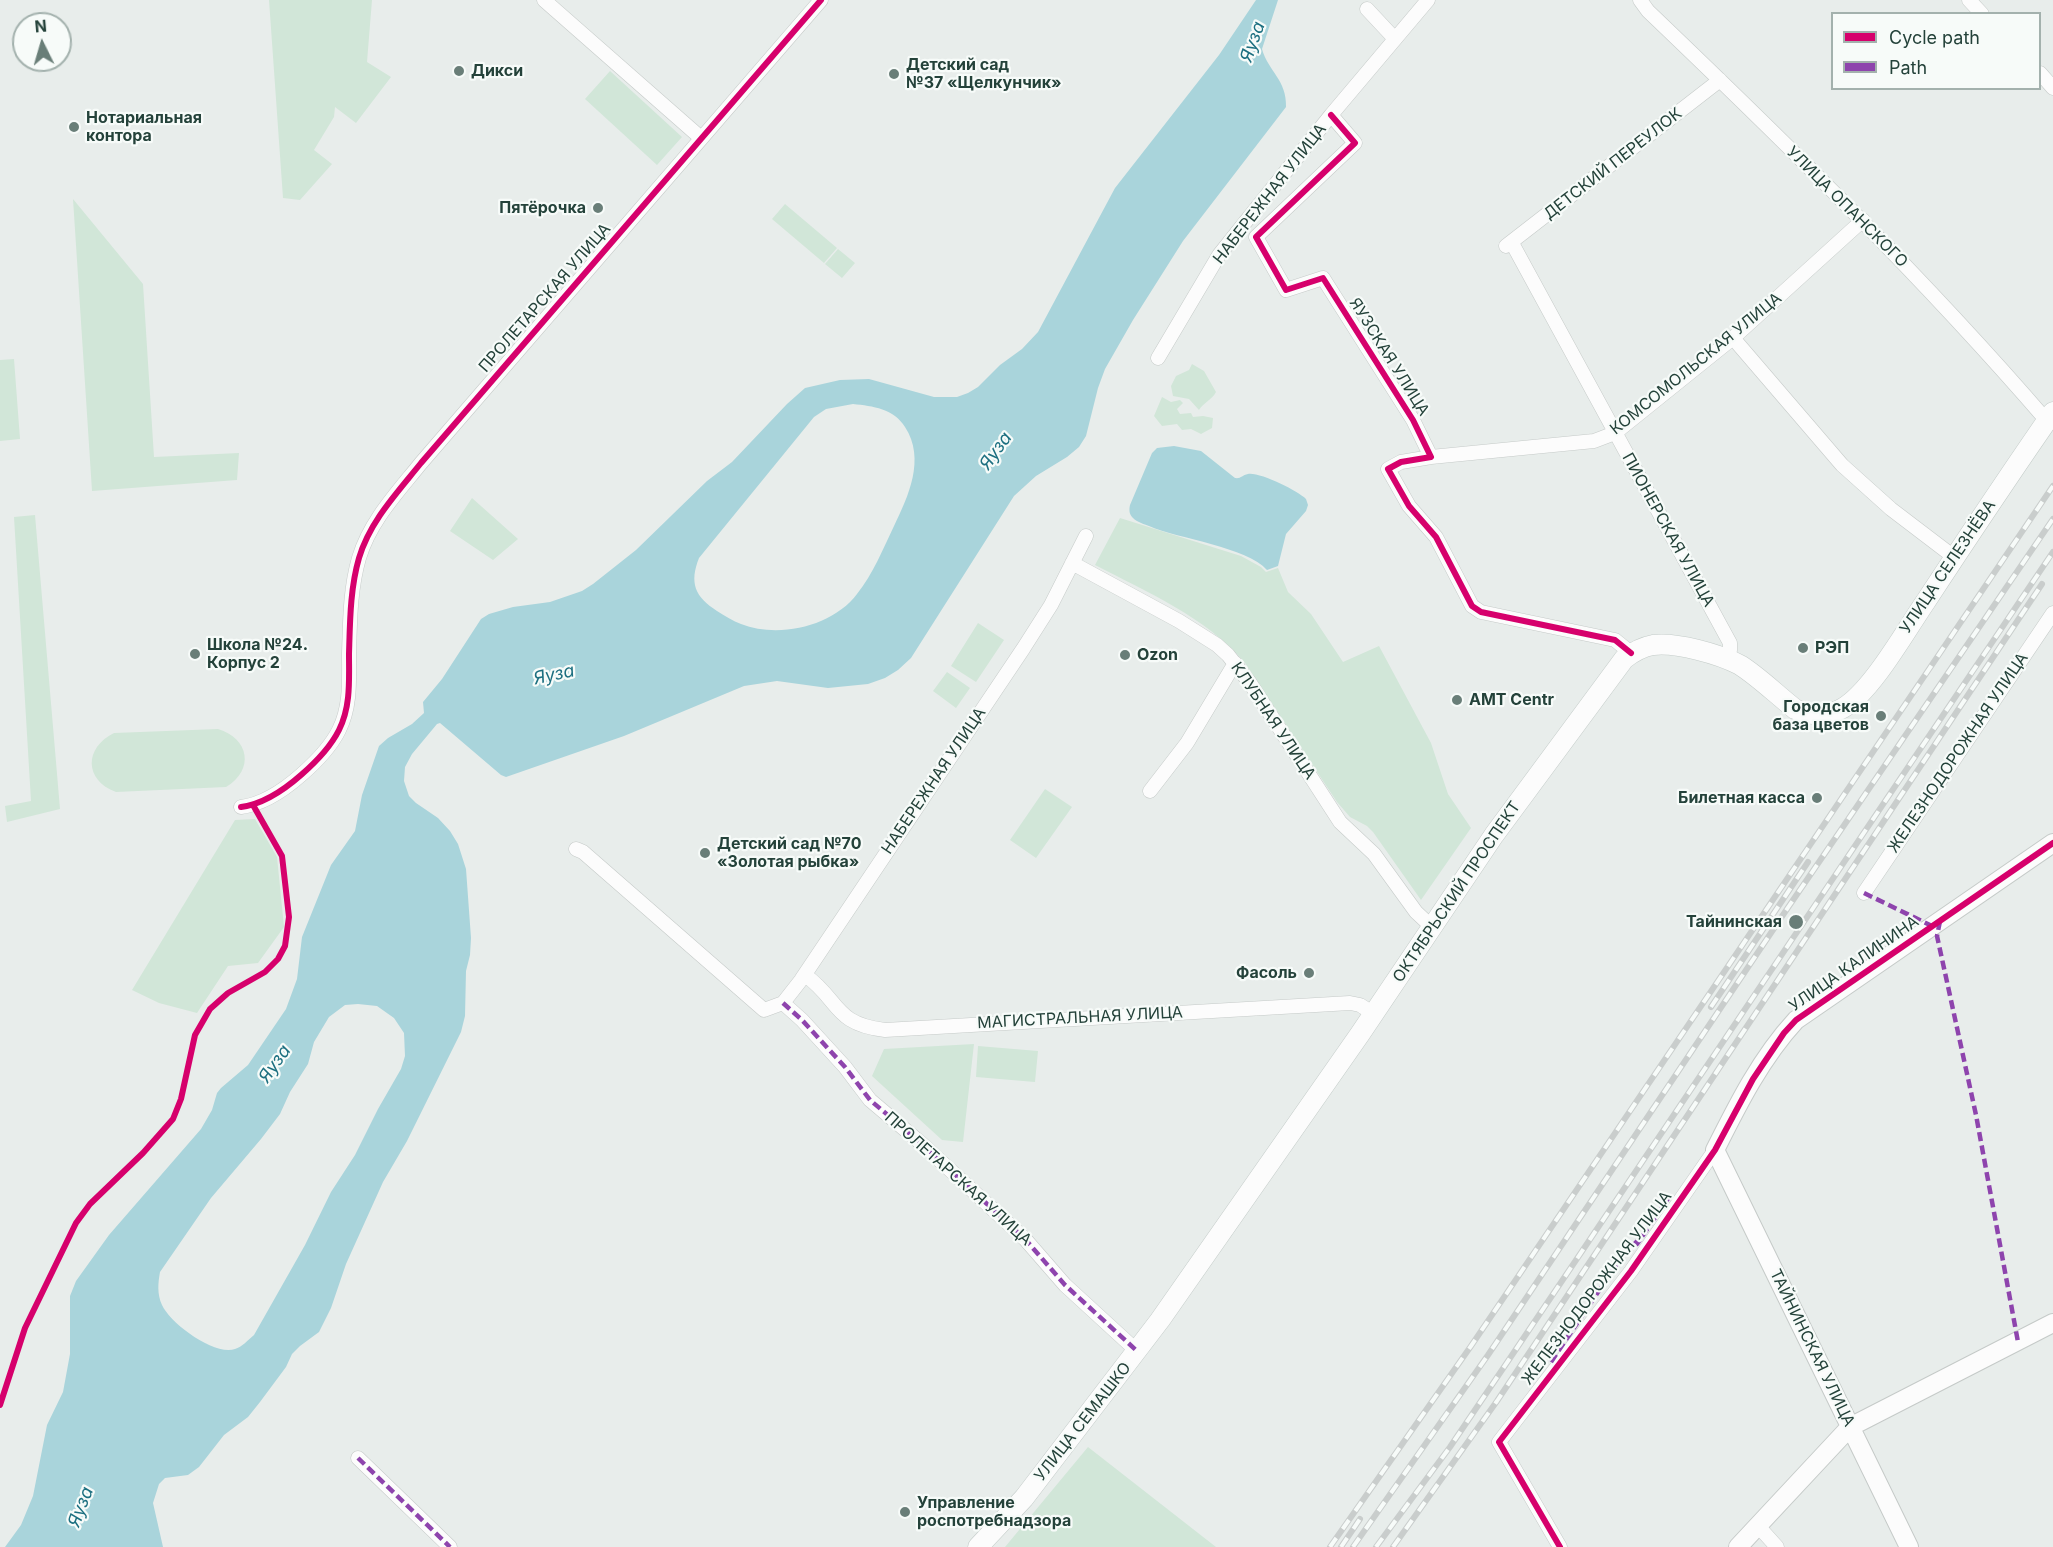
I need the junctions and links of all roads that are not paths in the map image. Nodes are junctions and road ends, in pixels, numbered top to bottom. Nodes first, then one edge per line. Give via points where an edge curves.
1 (544, 0) edge
2 (820, 0) edge
3 (1428, 0) edge
4 (1640, 0) edge
5 (1969, 0) edge
6 (1366, 9) dead end
7 (1981, 12) edge
8 (1395, 39) junction
9 (2041, 75) edge
10 (1720, 80) junction
11 (2053, 88) edge
12 (1331, 115) junction
13 (701, 138) junction
14 (1863, 220) junction
15 (1509, 245) joint
16 (1733, 338) junction
17 (1158, 357) dead end
18 (2050, 416) edge
19 (1615, 433) junction
20 (1431, 457) junction
21 (1086, 536) dead end
22 (1954, 558) junction
23 (1072, 563) junction
24 (2053, 613) edge
25 (1631, 653) junction
26 (1727, 660) junction
27 (1235, 663) junction
28 (1150, 791) dead end
29 (241, 807) dead end
30 (2053, 843) edge
31 (576, 849) dead end
32 (1864, 893) dead end
33 (1432, 927) junction
34 (805, 975) junction
35 (783, 1003) junction
36 (1374, 1014) junction
37 (1715, 1150) junction
38 (1160, 1320) joint
39 (2053, 1323) edge
40 (1137, 1351) junction
41 (1850, 1427) junction
42 (358, 1458) dead end
43 (1758, 1526) junction
44 (450, 1547) edge
45 (978, 1547) edge
46 (1560, 1547) edge
47 (1738, 1547) edge
48 (1777, 1547) edge
49 (1909, 1547) edge

1 - 13 street
2 - 13 street, ПРОЛЕТАРСКАЯ УЛИЦА
3 - 8 street, НАБЕРЕЖНАЯ УЛИЦА
4 - 10 street, УЛИЦА ОПАНСКОГО
5 - 7 street
6 - 8 street
8 - 12 street, НАБЕРЕЖНАЯ УЛИЦА
9 - 11 street
10 - 14 street, УЛИЦА ОПАНСКОГО
10 - 15 street, ДЕТСКИЙ ПЕРЕУЛОК
12 - 17 street, НАБЕРЕЖНАЯ УЛИЦА via 1219,255
12 - 20 street, ЯУЗСКАЯ УЛИЦА via 1355,143 1256,237 1286,290 1323,278 1413,420
13 - 29 street, ПРОЛЕТАРСКАЯ УЛИЦА via 386,506 359,558 351,596 348,700 333,741 313,765 281,790
14 - 16 street, КОМСОМОЛЬСКАЯ УЛИЦА
14 - 18 street, УЛИЦА ОПАНСКОГО
15 - 19 street, ПИОНЕРСКАЯ УЛИЦА
16 - 19 street, КОМСОМОЛЬСКАЯ УЛИЦА
16 - 22 street via 1842,465
18 - 22 main road, УЛИЦА СЕЛЕЗНЁВА
19 - 20 street, КОМСОМОЛЬСКАЯ УЛИЦА via 1594,441
19 - 26 street, ПИОНЕРСКАЯ УЛИЦА via 1730,643
20 - 25 street via 1401,462 1388,469 1409,506 1436,537 1476,610 1615,640
21 - 23 street, НАБЕРЕЖНАЯ УЛИЦА
22 - 26 main road, УЛИЦА СЕЛЕЗНЁВА via 1868,684 1852,702 1834,712 1809,714 1795,709 1743,667
23 - 27 street, КЛУБНАЯ УЛИЦА via 1179,621 1217,645
23 - 34 street, НАБЕРЕЖНАЯ УЛИЦА via 1023,649
24 - 32 street, ЖЕЛЕЗНОДОРОЖНАЯ УЛИЦА
25 - 26 main road via 1663,645
25 - 33 main road, ОКТЯБРЬСКИЙ ПРОСПЕКТ via 1607,679
27 - 28 street via 1187,743
27 - 33 street, КЛУБНАЯ УЛИЦА via 1340,822 1374,854 1416,912
30 - 37 street, УЛИЦА КАЛИНИНА via 1796,1020 1753,1079
31 - 35 street via 764,1010
33 - 36 main road, ОКТЯБРЬСКИЙ ПРОСПЕКТ
34 - 35 street, НАБЕРЕЖНАЯ УЛИЦА
34 - 36 street, МАГИСТРАЛЬНАЯ УЛИЦА via 824,990 844,1017 885,1030 1350,1003
35 - 40 street, ПРОЛЕТАРСКАЯ УЛИЦА via 845,1067 870,1100 1025,1239 1065,1285
36 - 38 main road, ОКТЯБРЬСКИЙ ПРОСПЕКТ
37 - 41 street, ТАЙНИНСКАЯ УЛИЦА
37 - 46 street, ЖЕЛЕЗНОДОРОЖНАЯ УЛИЦА via 1630,1271 1499,1442
38 - 40 main road, УЛИЦА СЕМАШКО
39 - 41 street
40 - 45 main road, УЛИЦА СЕМАШКО via 1024,1498
41 - 43 street
41 - 49 street, ТАЙНИНСКАЯ УЛИЦА
42 - 44 street
43 - 47 street
43 - 48 street

